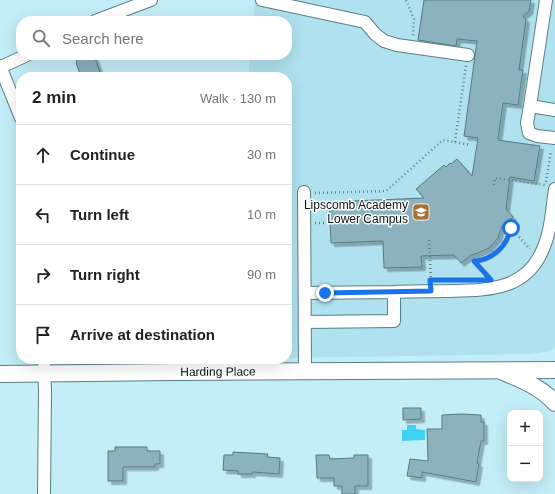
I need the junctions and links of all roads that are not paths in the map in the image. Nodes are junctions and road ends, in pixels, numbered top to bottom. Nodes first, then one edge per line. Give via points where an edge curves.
1 (151, 0) edge
2 (262, 0) edge
3 (546, 0) edge
4 (108, 16) edge
5 (468, 55) road end
6 (16, 60) edge
7 (0, 67) edge
8 (16, 106) edge
9 (530, 106) junction
10 (555, 110) edge
11 (555, 138) edge
12 (549, 188) edge
13 (304, 192) road end
14 (394, 292) junction
15 (305, 293) junction
16 (305, 322) junction
17 (44, 366) edge
18 (496, 369) junction
19 (555, 370) edge
20 (305, 371) junction
21 (0, 374) edge
22 (555, 403) edge
23 (44, 494) edge

1 - 4 street
2 - 5 street via 365,22 375,34 397,45
3 - 9 street
6 - 7 street
7 - 8 street
9 - 10 street
9 - 11 street via 527,123 529,133
12 - 14 street via 549,228 543,250 538,260 523,276 506,286 489,290 431,286
13 - 15 street
14 - 15 street
14 - 16 street via 394,321
15 - 16 street
16 - 20 street
17 - 20 main road, Harding Place
17 - 21 main road, Harding Place
17 - 23 street
18 - 19 main road, Harding Place
18 - 20 main road, Harding Place
18 - 22 main road via 528,382 547,394

